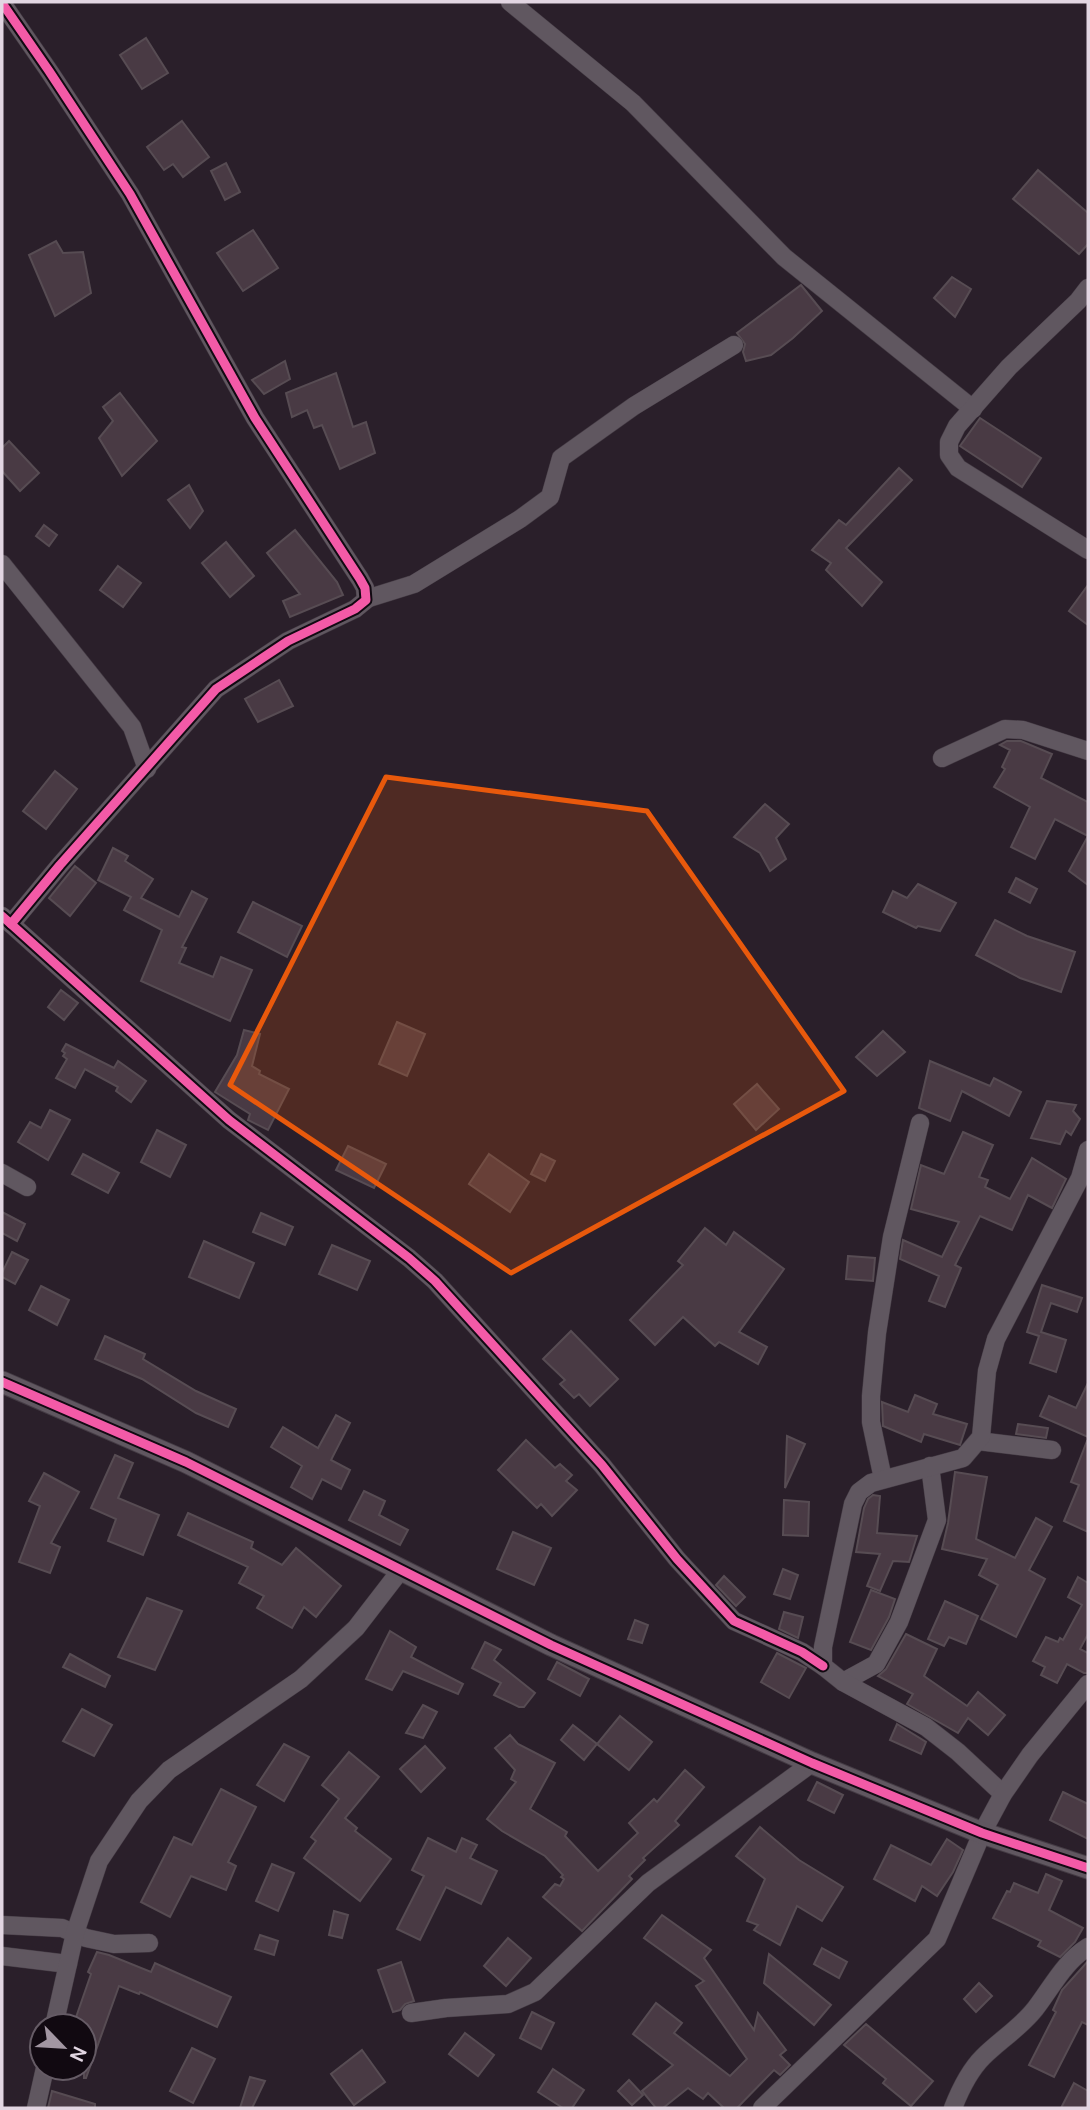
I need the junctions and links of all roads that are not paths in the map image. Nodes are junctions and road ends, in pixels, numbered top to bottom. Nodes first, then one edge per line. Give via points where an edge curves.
1 (510, 2) edge
2 (2, 3) edge
3 (1088, 288) edge
4 (734, 345) dead end
5 (973, 409) junction
6 (1088, 550) edge
7 (2, 564) edge
8 (366, 599) junction
9 (1088, 751) edge
10 (942, 758) dead end
11 (147, 769) junction
12 (6, 920) edge
13 (920, 1123) dead end
14 (1088, 1150) edge
15 (2, 1173) edge
16 (27, 1187) dead end
17 (2, 1382) edge
18 (978, 1441) junction
19 (1052, 1450) dead end
20 (930, 1466) junction
21 (883, 1479) junction
22 (400, 1571) junction
23 (823, 1666) junction
24 (843, 1682) junction
25 (1088, 1684) edge
26 (812, 1763) junction
27 (1003, 1794) junction
28 (982, 1833) junction
29 (1088, 1868) edge
30 (2, 1925) edge
31 (75, 1933) junction
32 (149, 1943) dead end
33 (1088, 1947) edge
34 (2, 1956) edge
35 (68, 1964) junction
36 (57, 2012) edge
37 (411, 2013) dead end
38 (42, 2082) edge
39 (36, 2108) edge
40 (762, 2108) edge
41 (953, 2108) edge

1 - 5 street via 634,103 784,257
2 - 8 street via 130,194 255,418 360,579
3 - 5 street
4 - 8 street via 634,406 561,458 550,497 520,519 414,584
5 - 6 street via 949,442 949,456 958,468
7 - 11 street via 132,727
8 - 11 street via 355,609 288,641 216,689
9 - 10 street via 1023,730 1004,729
11 - 12 street
12 - 23 street via 229,1120 435,1281 587,1447 677,1559 734,1621
13 - 21 street via 892,1237 870,1396
14 - 18 street via 1080,1178 996,1339
15 - 16 street
17 - 22 street via 186,1462
18 - 19 street
18 - 20 street via 963,1458
20 - 21 street
20 - 24 street via 937,1520 899,1622 876,1664
21 - 23 street via 859,1492 853,1504
22 - 26 street
22 - 31 street via 356,1628 301,1679 169,1770 139,1801 99,1861
23 - 24 street
24 - 27 street via 926,1727
25 - 27 street
26 - 28 street
26 - 37 street via 648,1883 535,1992 508,2004
27 - 28 street
28 - 29 street
28 - 40 street via 937,1939
30 - 31 street via 62,1928
31 - 32 street via 114,1944
31 - 35 street
33 - 41 street via 1066,1966 1016,2031 982,2058
34 - 35 street
35 - 36 street
38 - 39 street

